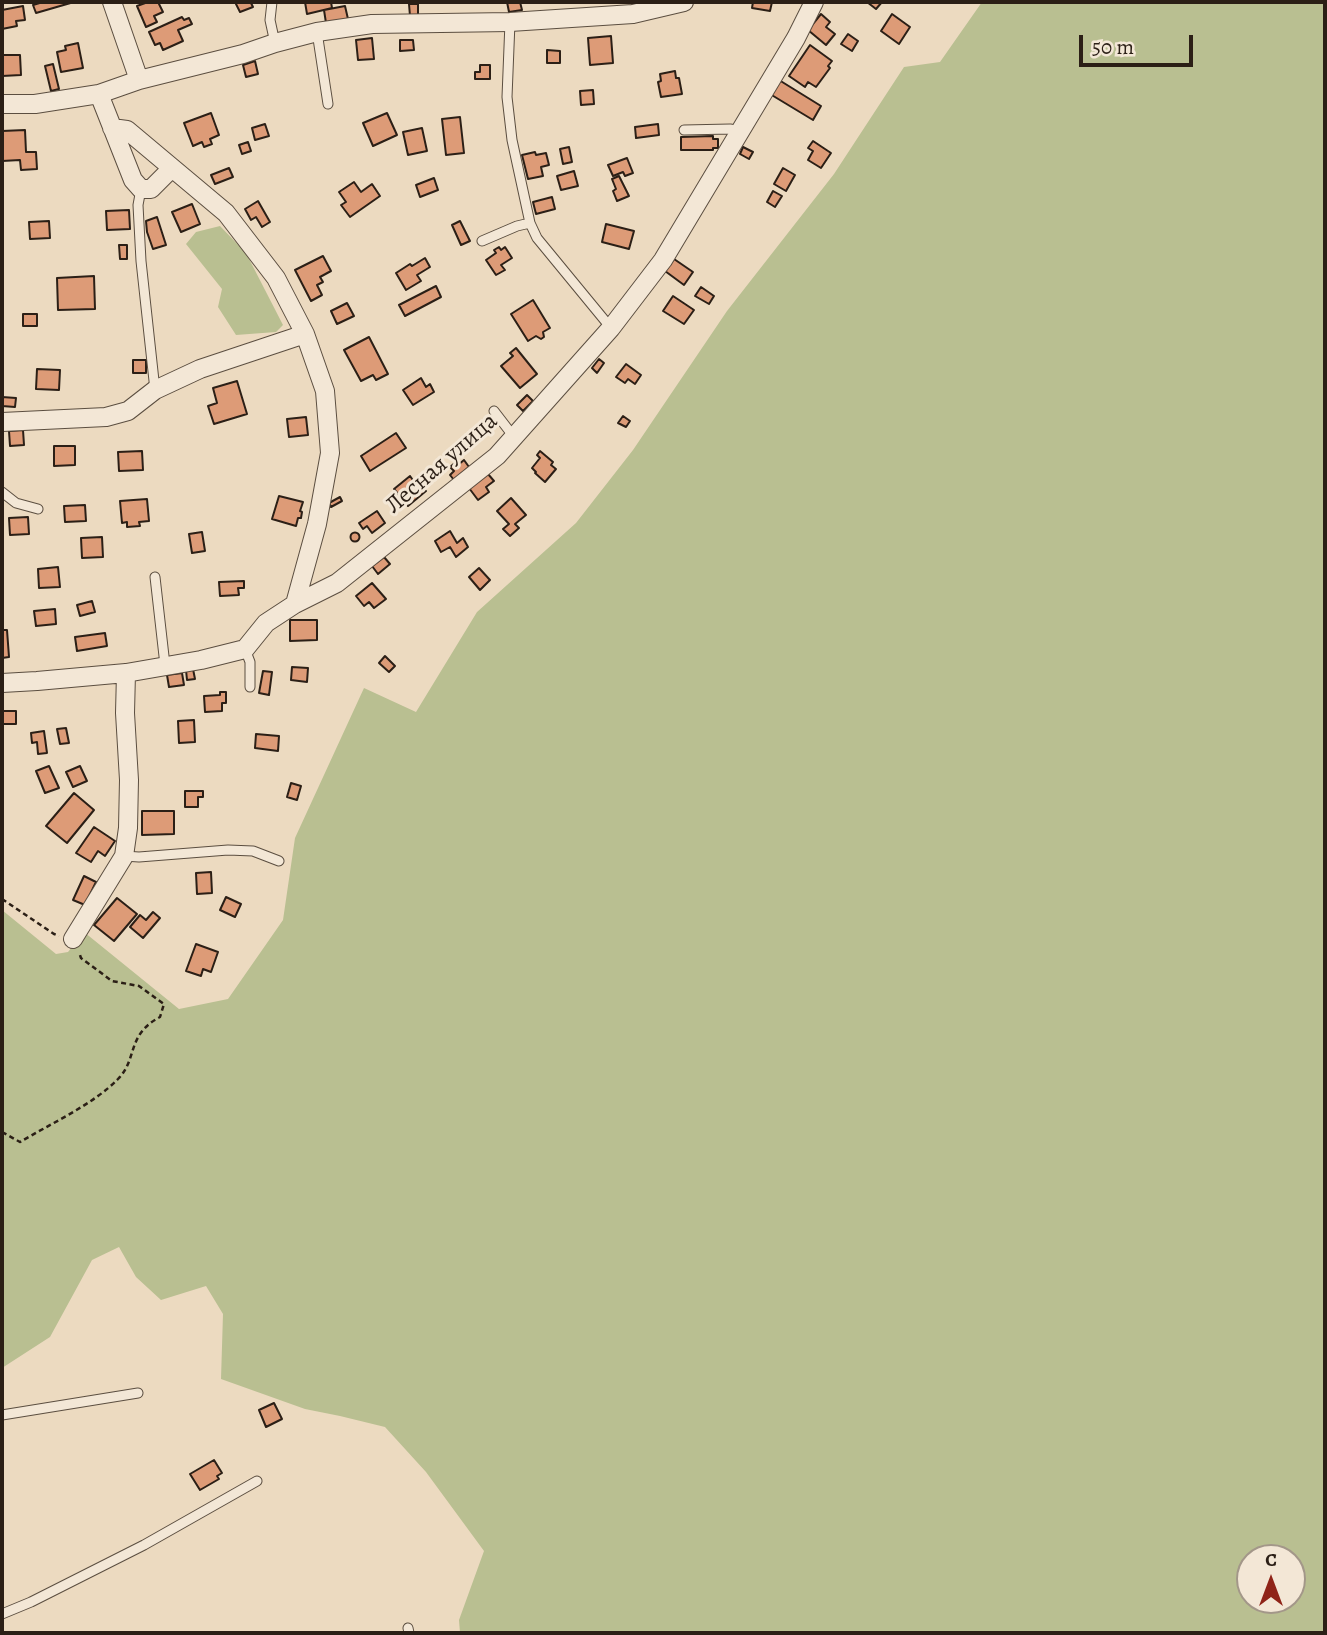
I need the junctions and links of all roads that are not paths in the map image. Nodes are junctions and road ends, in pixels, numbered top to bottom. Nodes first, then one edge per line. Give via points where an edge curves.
1 (112, 2) edge
2 (272, 2) edge
3 (684, 2) edge
4 (814, 2) edge
5 (510, 22) junction
6 (317, 32) junction
7 (275, 43) junction
8 (139, 80) junction
9 (99, 94) junction
10 (2, 104) edge
11 (328, 104) dead end
12 (112, 128) junction
13 (684, 130) dead end
14 (740, 131) junction
15 (172, 168) junction
16 (141, 188) junction
17 (530, 223) junction
18 (482, 241) dead end
19 (611, 328) junction
20 (305, 334) junction
21 (155, 390) junction
22 (494, 411) dead end
23 (2, 422) edge
24 (514, 437) junction
25 (2, 492) edge
26 (38, 509) dead end
27 (155, 577) dead end
28 (295, 604) junction
29 (245, 649) junction
30 (165, 665) junction
31 (126, 673) junction
32 (2, 682) edge
33 (250, 687) dead end
34 (124, 856) junction
35 (279, 861) dead end
36 (73, 939) road end
37 (138, 1393) dead end
38 (2, 1415) edge
39 (257, 1481) dead end
40 (2, 1614) edge

1 - 8 street
2 - 7 lane
3 - 5 street via 633,14 579,14
4 - 14 street, Лесная улица
5 - 6 street via 372,24
5 - 17 lane via 507,97
6 - 7 street
6 - 11 lane
7 - 8 street
8 - 9 street
9 - 10 street
9 - 12 street
12 - 15 street via 127,130
12 - 16 street via 133,180
13 - 14 lane
14 - 19 street, Лесная улица via 663,260
15 - 16 street via 151,188
15 - 20 street via 226,214 276,278
16 - 21 lane via 141,261
17 - 18 lane
17 - 19 lane via 537,238
19 - 24 street, Лесная улица
20 - 21 street via 201,369
20 - 28 street via 325,391 330,453
21 - 23 street via 128,411 106,417
22 - 24 lane
24 - 28 street, Лесная улица via 497,456 337,583
25 - 26 lane via 16,503
27 - 30 lane
28 - 29 street, Лесная улица via 266,623
29 - 30 street
29 - 33 lane
30 - 31 street
31 - 32 street
31 - 34 street via 129,780
34 - 35 lane via 228,850 253,851
34 - 36 street
37 - 38 lane
39 - 40 lane via 144,1545

